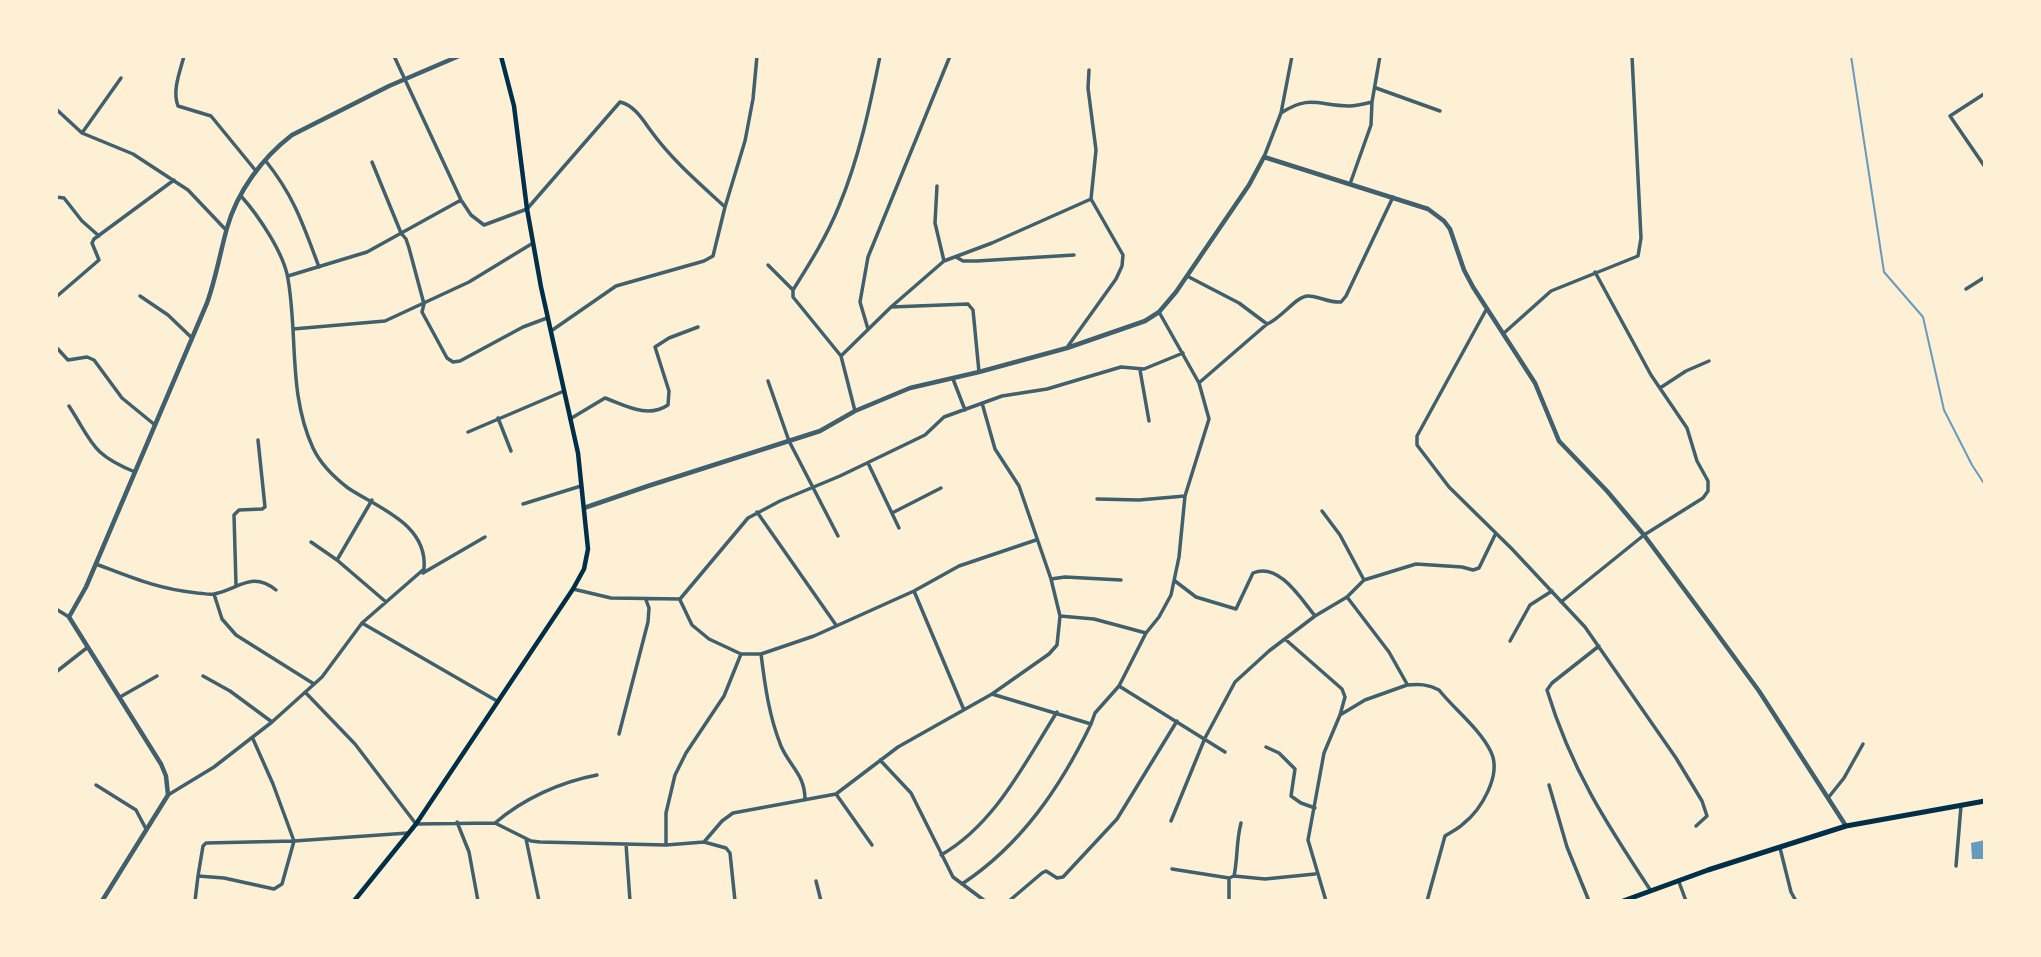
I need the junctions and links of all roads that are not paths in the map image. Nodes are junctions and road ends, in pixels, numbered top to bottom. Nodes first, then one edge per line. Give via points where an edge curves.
1 (184, 56) edge
2 (394, 56) edge
3 (459, 56) edge
4 (501, 56) edge
5 (757, 56) edge
6 (880, 56) edge
7 (950, 56) edge
8 (1292, 56) edge
9 (1380, 56) edge
10 (1632, 56) edge
11 (1089, 70) dead end
12 (121, 78) dead end
13 (407, 80) junction
14 (1376, 88) junction
15 (1983, 94) edge
16 (1372, 102) junction
17 (56, 109) edge
18 (1440, 111) dead end
19 (1281, 113) junction
20 (82, 133) junction
21 (1264, 157) junction
22 (265, 160) junction
23 (372, 162) dead end
24 (1985, 167) edge
25 (256, 171) junction
26 (174, 180) junction
27 (1350, 184) junction
28 (937, 187) dead end
29 (241, 196) junction
30 (56, 197) edge
31 (1393, 197) junction
32 (461, 200) junction
33 (1091, 200) junction
34 (725, 207) junction
35 (527, 209) junction
36 (226, 230) junction
37 (401, 233) junction
38 (99, 236) junction
39 (533, 243) junction
40 (1074, 255) dead end
41 (956, 257) junction
42 (944, 261) junction
43 (768, 265) dead end
44 (319, 267) junction
45 (1595, 272) junction
46 (288, 276) junction
47 (1187, 276) junction
48 (1985, 277) edge
49 (1966, 289) dead end
50 (793, 290) junction
51 (140, 296) dead end
52 (56, 297) edge
53 (424, 304) junction
54 (891, 307) junction
55 (1486, 310) junction
56 (1159, 312) junction
57 (547, 318) junction
58 (1267, 324) junction
59 (698, 327) dead end
60 (293, 329) junction
61 (868, 329) junction
62 (551, 331) junction
63 (1504, 333) junction
64 (191, 338) junction
65 (56, 347) edge
66 (1067, 348) junction
67 (1183, 353) junction
68 (841, 356) junction
69 (1709, 361) dead end
70 (1140, 370) junction
71 (979, 372) junction
72 (953, 379) junction
73 (768, 381) dead end
74 (1199, 383) junction
75 (1660, 388) junction
76 (564, 391) junction
77 (982, 403) junction
78 (69, 406) dead end
79 (965, 410) junction
80 (855, 411) junction
81 (498, 418) junction
82 (570, 419) junction
83 (1149, 421) dead end
84 (155, 425) junction
85 (468, 432) dead end
86 (258, 440) dead end
87 (789, 441) junction
88 (511, 451) dead end
89 (868, 463) junction
90 (135, 472) junction
91 (580, 486) junction
92 (813, 486) junction
93 (941, 488) dead end
94 (1185, 496) junction
95 (1097, 499) dead end
96 (372, 500) junction
97 (523, 504) dead end
98 (584, 508) junction
99 (1322, 511) dead end
100 (757, 512) junction
101 (892, 513) junction
102 (899, 528) dead end
103 (1495, 535) junction
104 (1644, 535) junction
105 (838, 536) dead end
106 (485, 537) dead end
107 (1036, 540) junction
108 (311, 542) dead end
109 (337, 560) junction
110 (96, 564) junction
111 (421, 574) junction
112 (1051, 579) junction
113 (1121, 580) dead end
114 (1364, 580) junction
115 (1175, 581) junction
116 (236, 585) junction
117 (573, 589) junction
118 (276, 590) dead end
119 (915, 591) junction
120 (1552, 592) junction
121 (214, 594) junction
122 (1347, 597) junction
123 (680, 599) junction
124 (646, 600) junction
125 (386, 601) junction
126 (1561, 602) junction
127 (56, 609) edge
128 (1060, 616) junction
129 (1315, 616) junction
130 (69, 617) junction
131 (362, 623) junction
132 (836, 626) junction
133 (1146, 633) junction
134 (1285, 639) junction
135 (1510, 642) dead end
136 (1599, 646) junction
137 (88, 647) junction
138 (741, 654) junction
139 (761, 654) junction
140 (56, 672) edge
141 (157, 676) dead end
142 (203, 676) dead end
143 (314, 684) junction
144 (1407, 685) junction
145 (1119, 686) junction
146 (305, 692) junction
147 (992, 694) junction
148 (120, 697) junction
149 (497, 701) junction
150 (964, 710) junction
151 (1057, 712) junction
152 (1340, 715) junction
153 (1177, 721) junction
154 (272, 722) junction
155 (1091, 724) junction
156 (619, 734) dead end
157 (1205, 738) junction
158 (252, 739) junction
159 (1863, 744) dead end
160 (1266, 747) dead end
161 (1225, 752) dead end
162 (880, 760) junction
163 (597, 775) dead end
164 (96, 785) dead end
165 (1549, 785) dead end
166 (836, 794) junction
167 (168, 795) junction
168 (1828, 798) junction
169 (806, 801) junction
170 (1985, 801) edge
171 (1962, 804) junction
172 (1315, 808) junction
173 (1171, 821) dead end
174 (457, 822) junction
175 (495, 823) junction
176 (1241, 823) dead end
177 (416, 824) junction
178 (1696, 826) dead end
179 (1846, 826) junction
180 (146, 829) junction
181 (408, 833) junction
182 (526, 839) junction
183 (294, 841) junction
184 (704, 842) junction
185 (626, 844) junction
186 (666, 845) junction
187 (872, 845) dead end
188 (1780, 848) junction
189 (941, 855) junction
190 (1956, 866) dead end
191 (1172, 869) dead end
192 (1316, 874) junction
193 (198, 876) junction
194 (1232, 877) junction
195 (816, 881) dead end
196 (1679, 882) junction
197 (962, 884) junction
198 (1651, 891) junction
199 (102, 901) edge
200 (195, 901) edge
201 (354, 901) edge
202 (478, 901) edge
203 (538, 901) edge
204 (630, 901) edge
205 (735, 901) edge
206 (821, 901) edge
207 (985, 901) edge
208 (1009, 901) edge
209 (1229, 901) edge
210 (1326, 901) edge
211 (1427, 901) edge
212 (1589, 901) edge
213 (1623, 901) edge
214 (1686, 901) edge
215 (1796, 901) edge

1 - 25 street via 177,83 178,106 211,116
2 - 13 street
3 - 13 street
4 - 35 main road via 517,127
5 - 34 street via 747,131
6 - 50 street via 839,206
7 - 61 street via 868,257 860,302
8 - 19 street
9 - 14 street
10 - 45 street via 1640,250 1632,260
11 - 33 street via 1096,150
12 - 20 street
13 - 22 street via 307,125
13 - 32 street
14 - 16 street
14 - 18 street
15 - 24 street via 1950,116
16 - 19 street via 1350,106 1313,101
16 - 27 street via 1371,125
17 - 20 street
19 - 21 street
20 - 26 street via 120,146
21 - 27 street
21 - 47 street
22 - 25 street
22 - 44 street via 295,204
23 - 37 street
25 - 29 street
26 - 36 street
26 - 38 street
27 - 31 street
28 - 42 street via 935,223
29 - 36 street
29 - 46 street via 264,224
30 - 38 street via 64,198
31 - 55 street via 1420,205 1442,219
31 - 58 street via 1346,296 1340,302 1300,298
32 - 35 street via 484,225
32 - 37 street
33 - 41 street
33 - 66 street via 1118,244 1122,266
34 - 35 street via 675,160 640,115 620,102
34 - 62 street via 713,256 616,286
35 - 39 main road
36 - 64 street via 215,281
37 - 44 street via 367,253
37 - 53 street
38 - 52 street via 92,243 99,260
39 - 53 street
39 - 57 main road
40 - 41 street via 970,261
41 - 42 street
42 - 54 street
43 - 50 street
44 - 46 street
45 - 63 street via 1546,294
45 - 75 street
46 - 60 street
47 - 56 street
47 - 58 street via 1239,303
48 - 49 street
50 - 68 street via 793,297
51 - 64 street
53 - 57 street via 422,312 441,351 453,362
53 - 60 street via 385,321
54 - 61 street
54 - 71 street via 968,304 974,310
55 - 63 street
55 - 103 street via 1417,436 1417,445
56 - 66 street
56 - 67 street
57 - 62 main road
58 - 74 street
59 - 82 street via 655,347 669,391 664,408 637,410 605,398
60 - 96 street via 297,392 312,446 336,478
61 - 68 street
62 - 76 main road
63 - 104 street via 1535,383 1559,441
64 - 84 street
65 - 84 street via 68,360 94,360 122,398
66 - 71 street
67 - 70 street
67 - 74 street
68 - 80 street
69 - 75 street
70 - 77 street via 1121,367
70 - 83 street
71 - 72 street
72 - 79 street
72 - 80 street via 910,388
73 - 87 street
74 - 94 street via 1209,418
75 - 104 street via 1687,428 1709,491
76 - 81 street
76 - 82 main road
77 - 79 street
77 - 107 street via 995,449 1019,486
78 - 90 street via 107,460
79 - 89 street via 944,417 925,435
80 - 87 street via 820,431
81 - 85 street
81 - 88 street
82 - 91 main road
84 - 90 street
86 - 116 street via 265,506 234,515
87 - 92 street
87 - 98 street
89 - 92 street
89 - 101 street
90 - 110 street
91 - 97 street
91 - 98 main road
92 - 100 street
92 - 105 street
93 - 101 street
94 - 95 street
94 - 115 street
96 - 109 street
96 - 111 street via 411,531 425,561
98 - 117 main road via 588,549
99 - 114 street
100 - 123 street via 739,526
100 - 132 street
101 - 102 street
103 - 114 street via 1479,568 1416,564
103 - 120 street
104 - 126 street
104 - 168 street via 1759,691
106 - 111 street
107 - 112 street
107 - 119 street via 959,566
108 - 109 street
109 - 125 street
110 - 121 street via 162,588
110 - 130 street
111 - 125 street
112 - 113 street
112 - 128 street
114 - 122 street
115 - 129 street via 1188,593 1233,610 1253,573 1268,571 1290,586
115 - 133 street via 1159,617
116 - 118 street via 256,581
116 - 121 street
117 - 124 street
117 - 149 main road
119 - 132 street
119 - 150 street
120 - 126 street
120 - 135 street via 1530,605
121 - 143 street via 222,618 236,635
122 - 129 street
122 - 144 street via 1389,652
123 - 124 street
123 - 138 street via 692,625
124 - 156 street via 648,622
125 - 131 street
126 - 136 street
127 - 130 street
128 - 133 street via 1094,619
128 - 147 street via 1057,645
129 - 134 street
130 - 137 street
131 - 143 street
131 - 149 street
132 - 139 street
133 - 145 street
134 - 152 street via 1342,689 1345,697
134 - 157 street via 1235,682
136 - 178 street via 1702,801 1707,816
136 - 198 street via 1547,690 1582,781
137 - 140 street
137 - 148 street
138 - 139 street
138 - 186 street via 724,696 674,775 666,813
139 - 169 street via 767,706 782,749 804,782
141 - 148 street
142 - 154 street
143 - 146 street
144 - 152 street
144 - 211 street via 1429,684 1439,690 1490,750 1494,764 1490,784 1474,813 1445,836
145 - 153 street
145 - 155 street
146 - 154 street
146 - 177 street via 355,744
147 - 150 street
147 - 151 street
148 - 167 street via 161,764
149 - 177 main road
150 - 162 street
151 - 155 street
151 - 189 street via 990,815 964,841
152 - 172 street via 1324,753
153 - 157 street
153 - 208 street via 1123,811 1090,850 1063,877 1046,871
154 - 158 street
155 - 197 street via 1071,763 1016,841
157 - 161 street
157 - 173 street
158 - 167 street
158 - 183 street
159 - 168 street
160 - 172 street via 1295,769 1291,796
162 - 166 street
162 - 189 street via 911,793
163 - 175 street via 536,796
164 - 180 street via 136,810
165 - 212 street
166 - 169 street
166 - 187 street
167 - 180 street
168 - 179 street
169 - 184 street via 733,813
170 - 171 highway
171 - 179 highway
171 - 190 street
172 - 192 street via 1308,840
174 - 175 street
174 - 177 street
174 - 202 street via 469,852
175 - 182 street
176 - 194 street
177 - 181 main road
179 - 188 highway
180 - 199 street
181 - 183 street
181 - 201 main road
182 - 185 street
182 - 203 street
183 - 193 street via 205,843
183 - 193 street via 279,888
184 - 186 street
184 - 205 street via 730,853
185 - 186 street
185 - 204 street
188 - 196 highway
188 - 215 street
189 - 197 street
191 - 194 street
192 - 194 street
192 - 210 street
193 - 200 street
194 - 209 street
195 - 206 street
196 - 198 highway
196 - 214 street
197 - 207 street
198 - 213 highway

